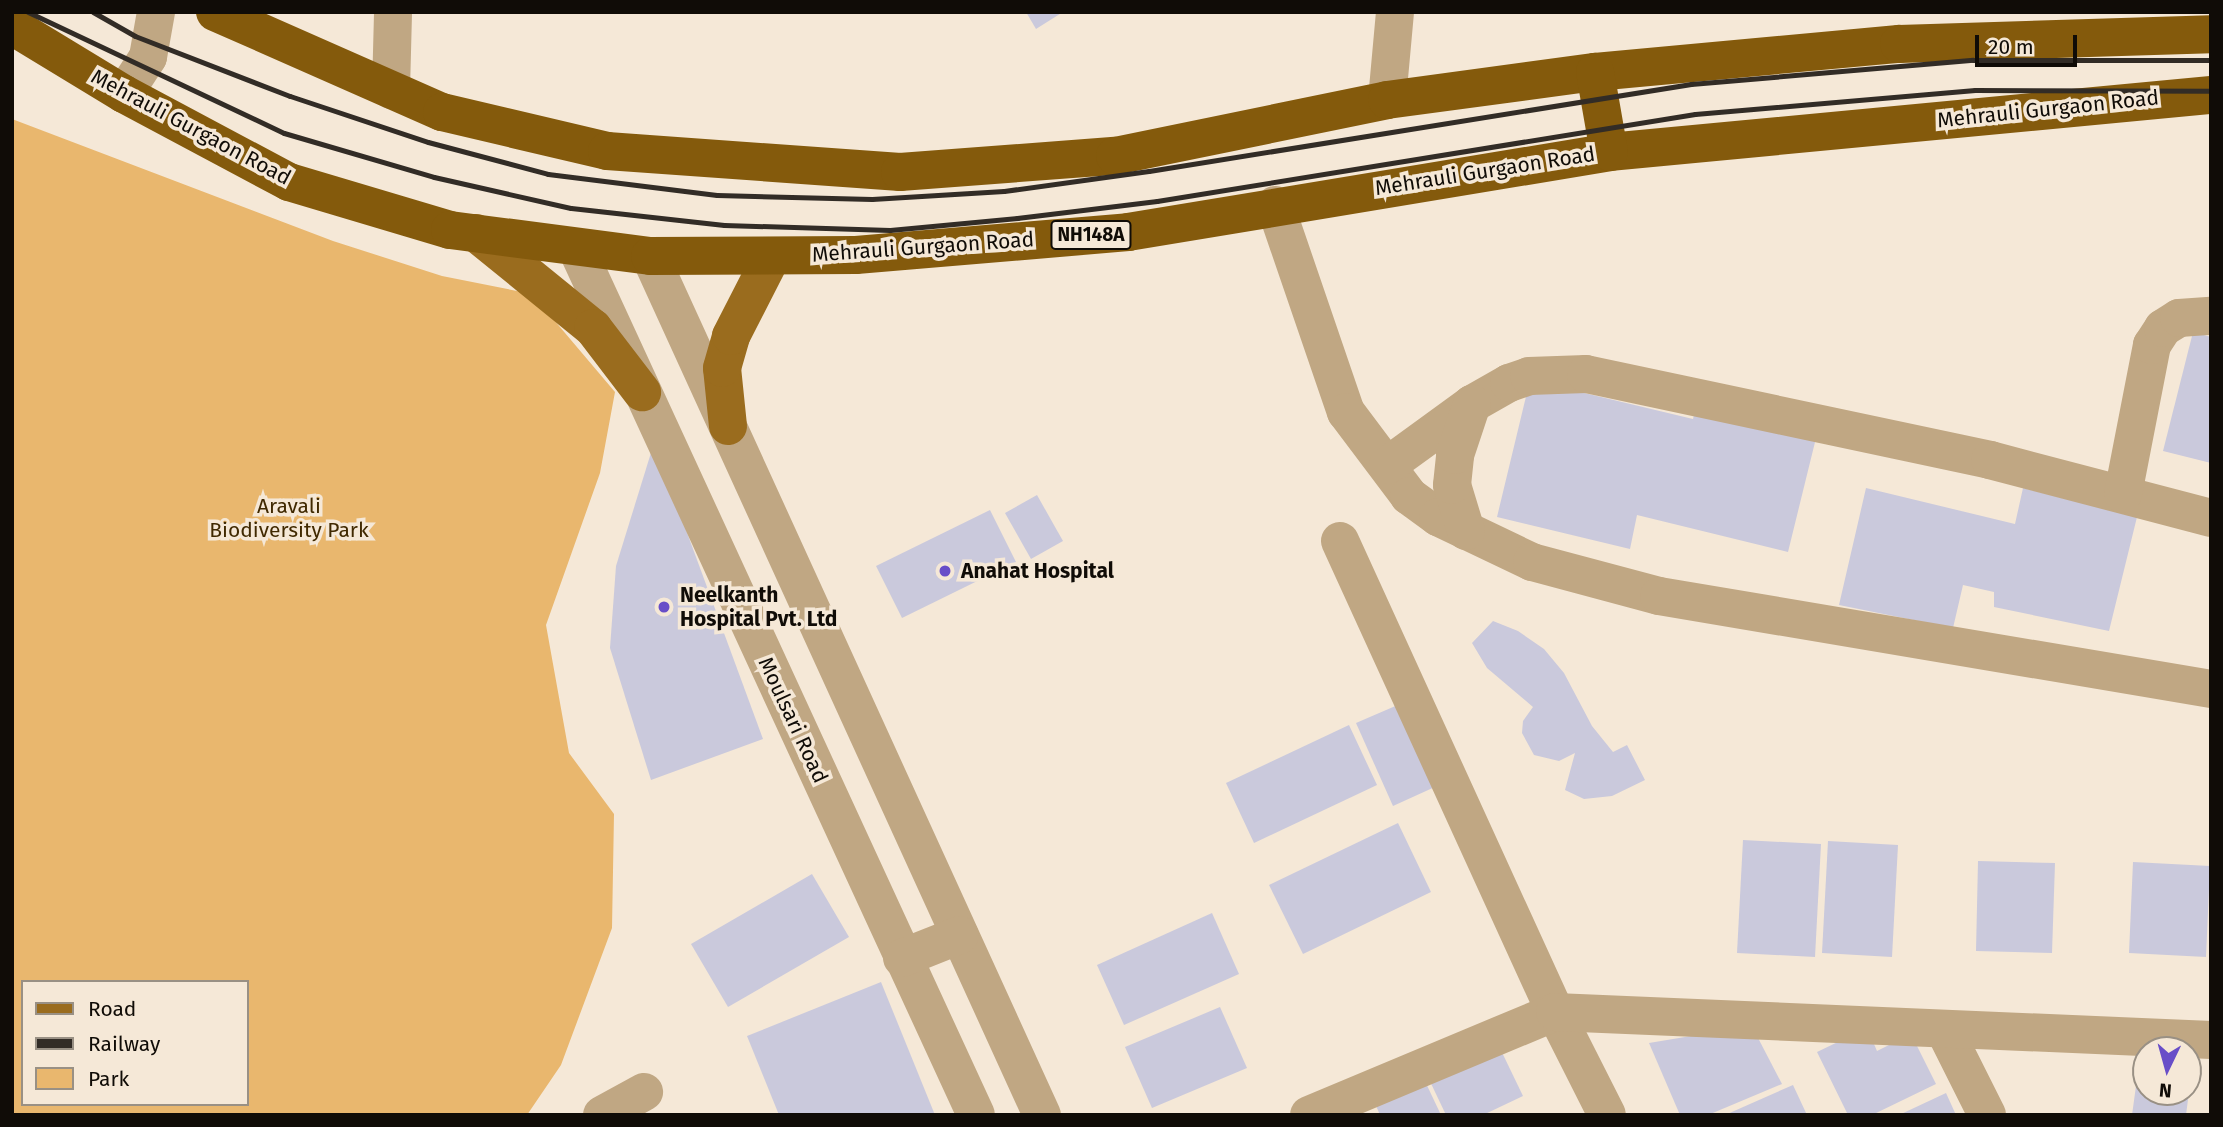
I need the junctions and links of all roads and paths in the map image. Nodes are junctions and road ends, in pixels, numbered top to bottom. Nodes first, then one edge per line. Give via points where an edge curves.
1 (156, 12) edge
2 (393, 12) edge
3 (1395, 12) edge
4 (229, 15) edge
5 (12, 26) edge
6 (2211, 34) edge
7 (29, 46) edge
8 (1595, 72) junction
9 (391, 90) junction
10 (124, 94) junction
11 (2211, 96) edge
12 (1387, 100) junction
13 (1609, 152) junction
14 (1275, 205) junction
15 (476, 233) junction
16 (577, 249) junction
17 (650, 256) junction
18 (772, 256) junction
19 (2211, 316) edge
20 (642, 392) junction
21 (1472, 404) junction
22 (728, 426) junction
23 (1388, 465) junction
24 (2123, 494) junction
25 (2211, 518) edge
26 (1466, 531) junction
27 (1340, 541) dead end
28 (2211, 689) edge
29 (960, 935) junction
30 (902, 958) junction
31 (1555, 1012) junction
32 (1944, 1029) junction
33 (2211, 1040) edge
34 (644, 1092) dead end
35 (602, 1115) edge
36 (976, 1115) edge
37 (1042, 1115) edge
38 (1309, 1115) edge
39 (1607, 1115) edge
40 (1987, 1115) edge

1 - 10 street via 148,57
2 - 9 street
3 - 12 street
4 - 9 highway
5 - 7 highway, Mehrauli Gurgaon Road / NH148A
6 - 8 highway via 1899,44
7 - 10 highway, Mehrauli Gurgaon Road / NH148A
8 - 12 highway
8 - 13 highway
9 - 12 highway via 442,113 607,151 900,172 1115,156
10 - 15 highway, Mehrauli Gurgaon Road / NH148A via 289,182 450,230
11 - 13 highway, Mehrauli Gurgaon Road / NH148A
13 - 14 highway, Mehrauli Gurgaon Road / NH148A
14 - 18 highway, Mehrauli Gurgaon Road / NH148A via 1128,232 856,255
14 - 23 street via 1346,412
15 - 16 highway, Mehrauli Gurgaon Road / NH148A
15 - 20 main road via 593,328
16 - 17 highway, Mehrauli Gurgaon Road / NH148A
16 - 20 street, Moulsari Road
17 - 18 highway, Mehrauli Gurgaon Road / NH148A
17 - 22 street
18 - 22 main road via 731,336 722,368
19 - 24 street via 2179,318 2163,328 2152,345
20 - 30 street, Moulsari Road
21 - 23 street
21 - 24 street via 1529,376 1586,374 1990,460
21 - 26 street via 1455,455 1452,485
22 - 29 street
23 - 26 street via 1418,506
24 - 25 street
26 - 28 street via 1532,562 1659,596
27 - 31 street
29 - 30 street
29 - 37 street
30 - 36 street, Moulsari Road
31 - 32 street
31 - 38 street
31 - 39 street
32 - 33 street
32 - 40 street
34 - 35 street

